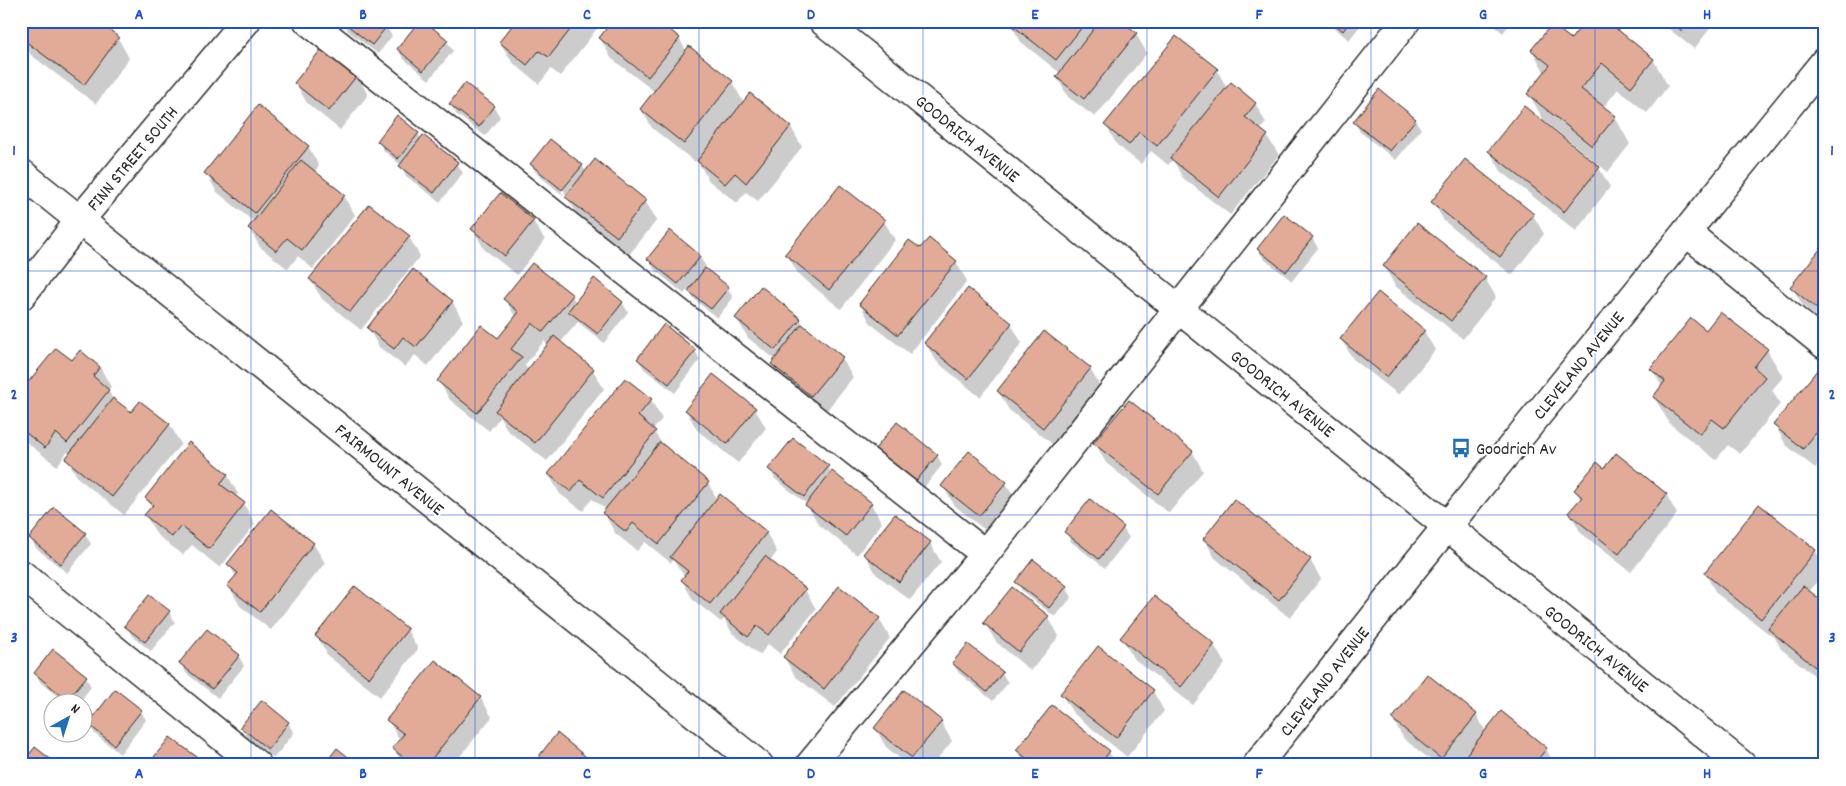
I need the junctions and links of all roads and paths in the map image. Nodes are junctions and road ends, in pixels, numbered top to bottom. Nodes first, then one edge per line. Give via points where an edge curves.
1 (246, 21) edge
2 (308, 21) edge
3 (823, 21) edge
4 (1406, 21) edge
5 (1825, 61) edge
6 (21, 173) edge
7 (80, 220) junction
8 (1686, 232) junction
9 (21, 296) edge
10 (1179, 309) junction
11 (1825, 345) edge
12 (1447, 527) junction
13 (985, 554) junction
14 (21, 574) edge
15 (257, 765) edge
16 (759, 765) edge
17 (810, 765) edge
18 (1257, 765) edge
19 (1742, 765) edge

1 - 7 street, FINN STREET SOUTH
2 - 13 street
3 - 10 street, GOODRICH AVENUE
4 - 10 street
5 - 8 street, CLEVELAND AVENUE
6 - 7 street, FAIRMOUNT AVENUE
7 - 9 street, FINN STREET SOUTH
7 - 16 street, FAIRMOUNT AVENUE
8 - 11 street
8 - 12 street, CLEVELAND AVENUE
10 - 12 street, GOODRICH AVENUE
10 - 13 street
12 - 18 street, CLEVELAND AVENUE
12 - 19 street, GOODRICH AVENUE
13 - 17 street
14 - 15 street

